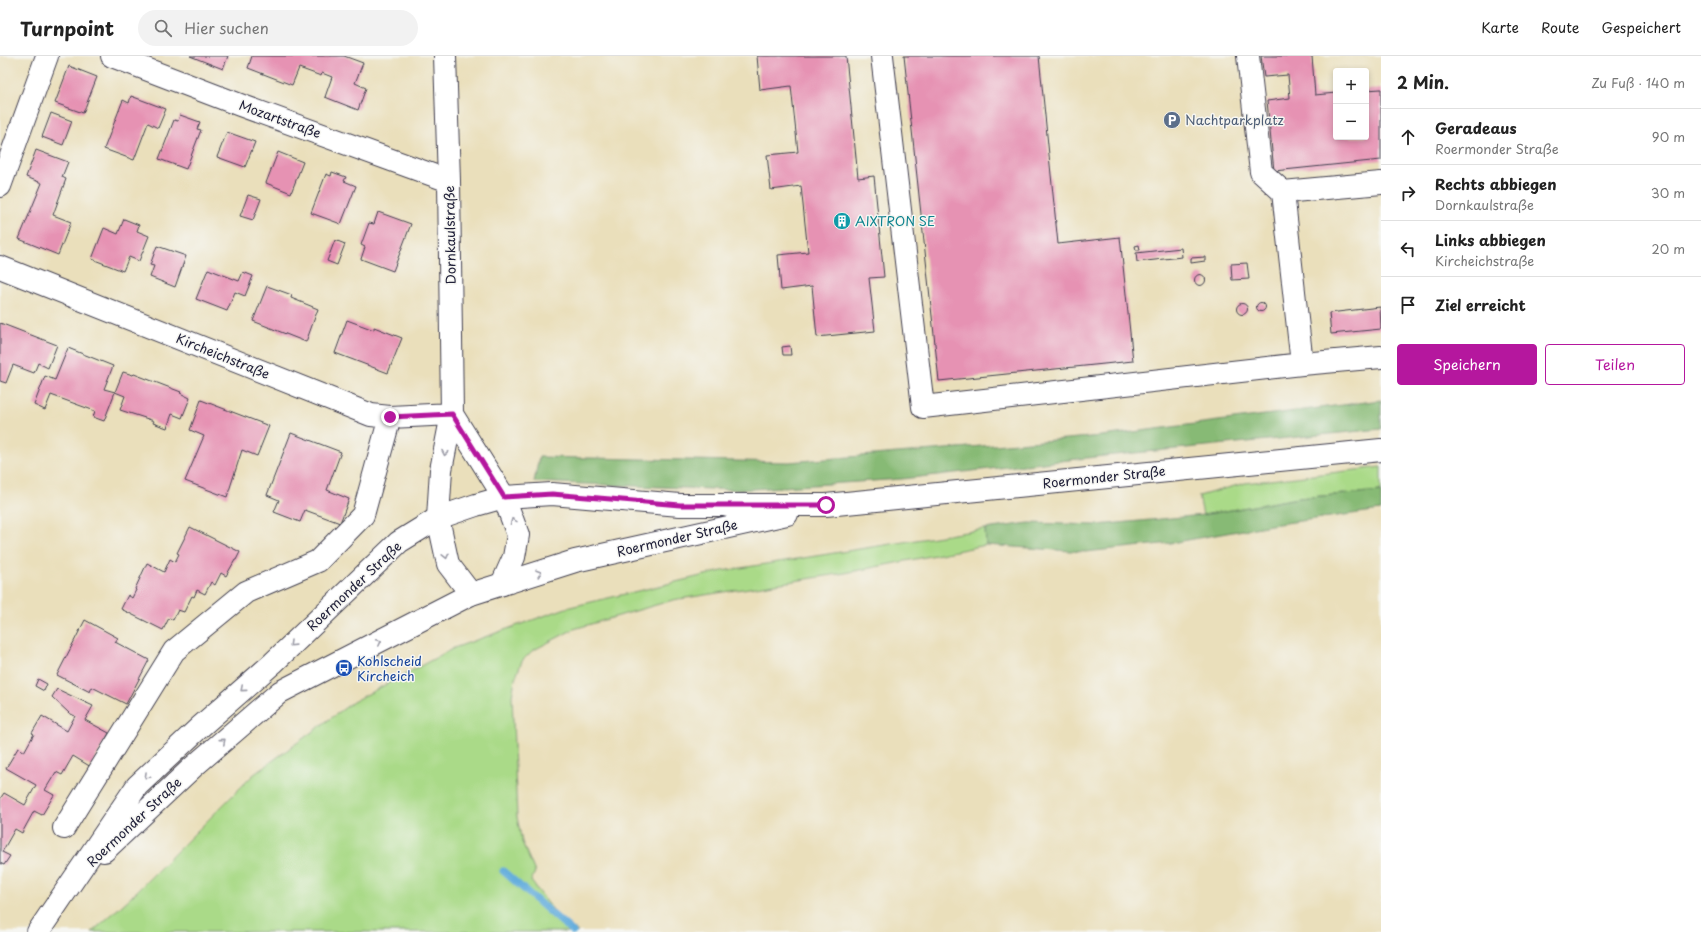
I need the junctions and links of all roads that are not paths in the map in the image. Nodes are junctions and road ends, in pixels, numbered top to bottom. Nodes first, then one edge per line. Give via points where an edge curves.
1 (47, 56) edge
2 (112, 56) edge
3 (445, 56) edge
4 (882, 56) edge
5 (1248, 56) edge
6 (449, 181) junction
7 (1381, 183) edge
8 (0, 186) edge
9 (1283, 192) junction
10 (0, 267) edge
11 (1381, 358) edge
12 (1302, 364) junction
13 (452, 414) junction
14 (390, 417) junction
15 (1381, 450) edge
16 (504, 497) junction
17 (826, 505) junction
18 (438, 518) junction
19 (502, 584) junction
20 (471, 594) junction
21 (64, 828) dead end
22 (75, 878) junction
23 (38, 932) edge

1 - 8 main road
2 - 6 main road, Mozartstraße
3 - 6 main road, Dornkaulstraße
4 - 12 main road via 923,407
5 - 9 main road via 1261,172
6 - 13 main road, Dornkaulstraße
7 - 9 main road
9 - 12 main road
10 - 14 main road, Kircheichstraße via 371,415
11 - 12 main road
13 - 14 main road, Kircheichstraße
13 - 16 main road
13 -> 18 main road, Dornkaulstraße via 441,470
14 - 21 main road via 363,515 318,561 246,592 174,651
15 - 17 main road, Roermonder Straße
16 - 17 main road, Roermonder Straße via 552,494 680,505
16 - 18 main road, Roermonder Straße
19 -> 16 main road via 514,557 518,535
19 -> 17 main road, Roermonder Straße via 575,561
18 -> 20 main road, Dornkaulstraße via 448,564
18 -> 22 main road, Roermonder Straße via 399,542 273,663 137,786
19 - 20 main road, Roermonder Straße
22 -> 20 main road, Roermonder Straße via 193,767 280,692
22 - 23 main road, Roermonder Straße

